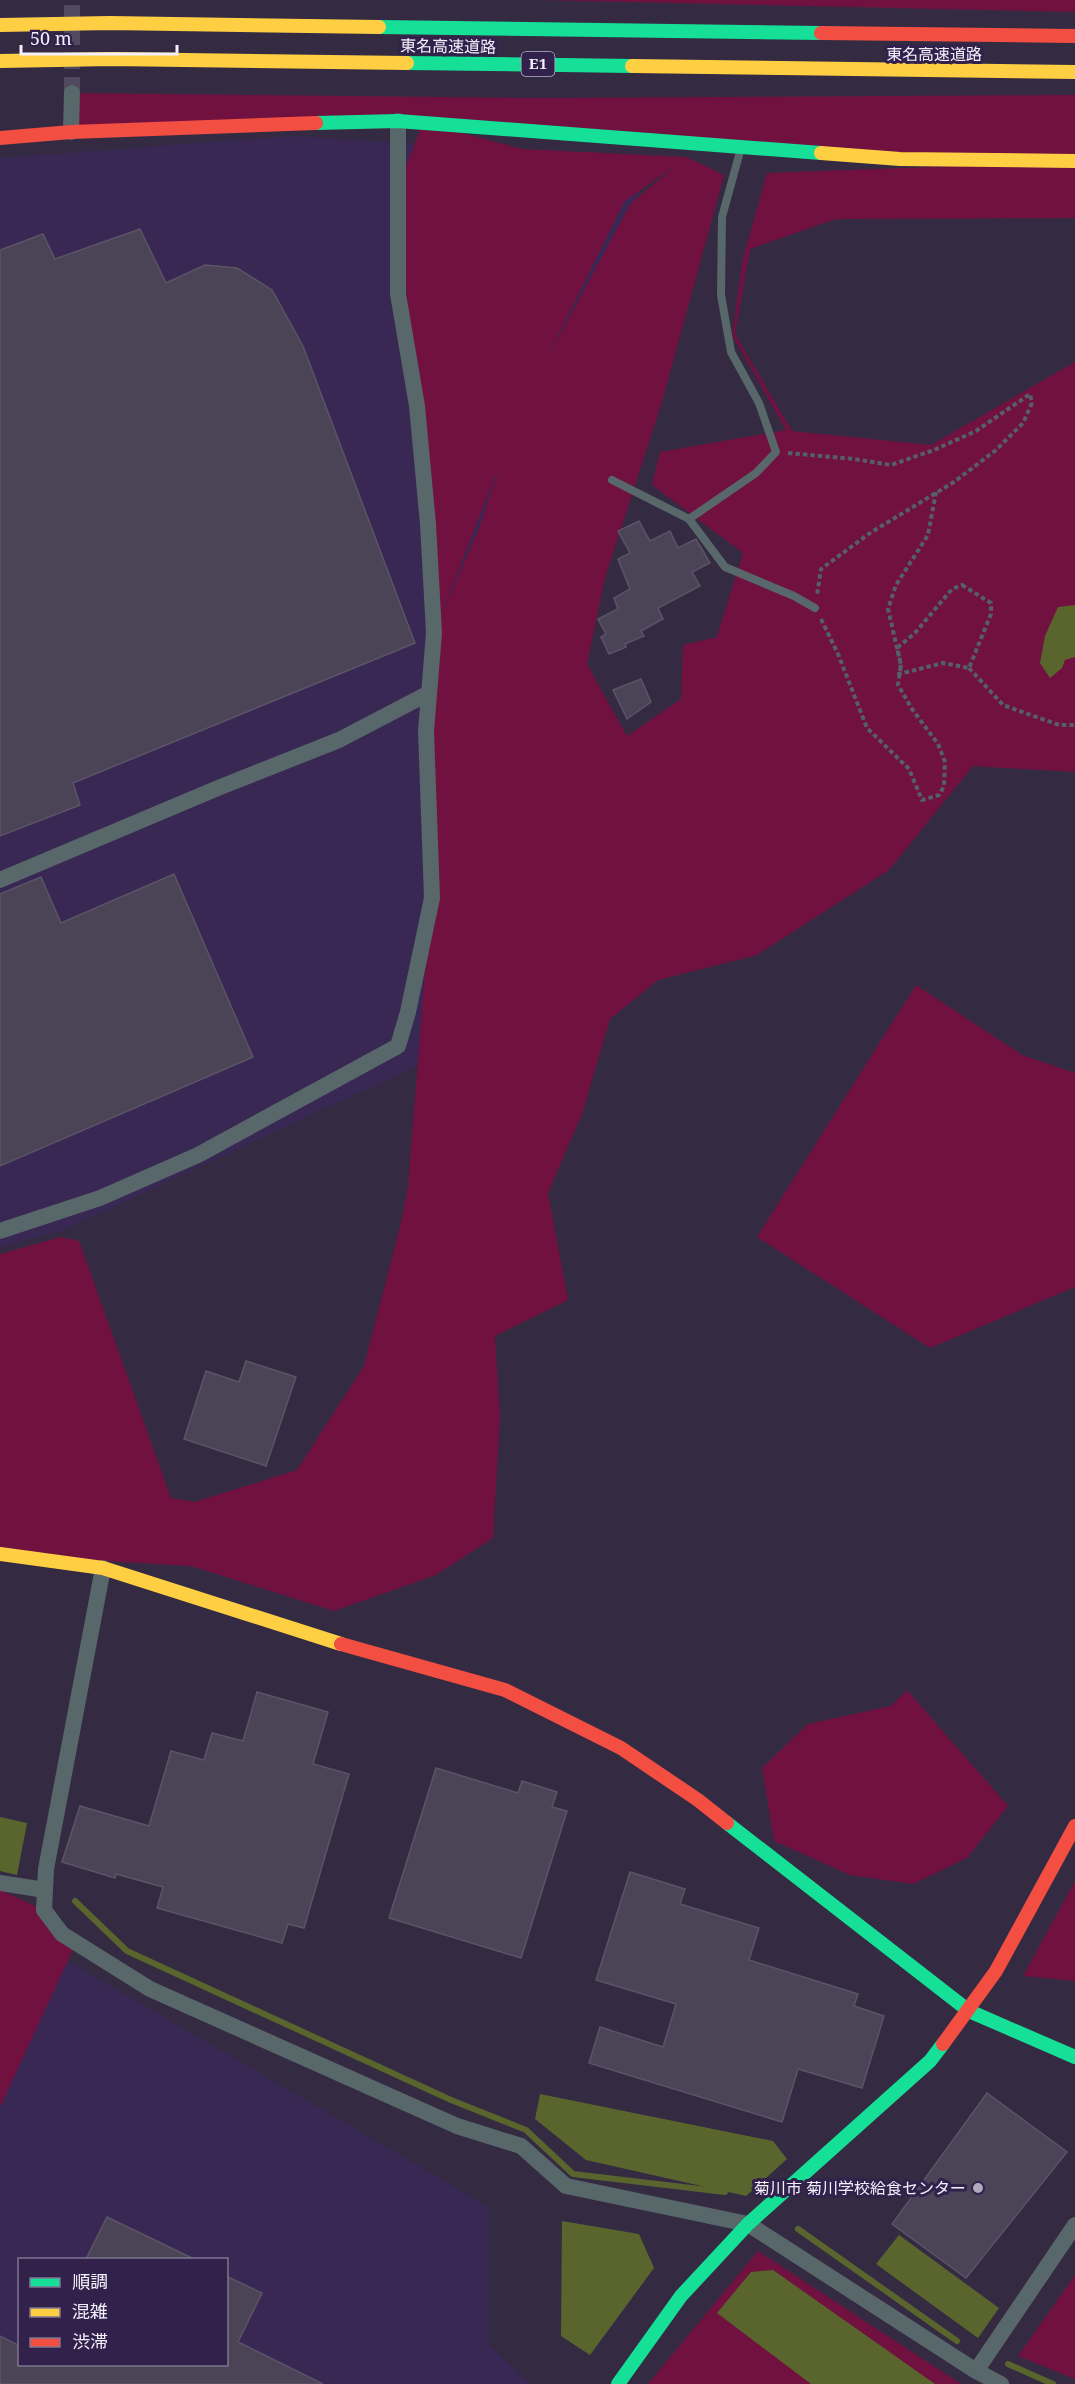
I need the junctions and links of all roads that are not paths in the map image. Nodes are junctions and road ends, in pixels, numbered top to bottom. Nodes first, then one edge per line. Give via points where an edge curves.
1 (0, 25) edge
2 (1075, 36) edge
3 (0, 60) edge
4 (1075, 72) edge
5 (72, 93) tunnel mouth
6 (398, 121) junction
7 (71, 132) junction
8 (0, 138) edge
9 (741, 147) junction
10 (1075, 161) edge
11 (612, 480) dead end
12 (689, 519) junction
13 (815, 608) road end
14 (429, 693) junction
15 (0, 880) edge
16 (0, 1231) edge
17 (0, 1554) edge
18 (103, 1568) junction
19 (1075, 1826) edge
20 (0, 1883) edge
21 (45, 1890) junction
22 (969, 2011) junction
23 (1075, 2057) edge
24 (748, 2224) junction
25 (1075, 2224) edge
26 (976, 2371) junction
27 (618, 2384) edge
28 (1001, 2384) edge

1 - 2 main road, 東名高速道路 / E1 via 110,23
3 - 4 main road, 東名高速道路 / E1
5 - 7 street
6 - 7 main road
6 - 9 main road
6 - 14 street via 398,294 417,406 428,524 434,633
7 - 8 main road
9 - 10 main road via 900,159
9 - 12 lane via 722,217 721,295 731,352 759,403 776,452 756,473
11 - 12 lane
12 - 13 lane via 725,567
14 - 15 street via 339,740
14 - 16 street via 426,731 432,897 398,1046 198,1155 100,1198
17 - 18 main road
18 - 21 street
18 - 22 main road via 309,1635 505,1690 621,1748 698,1800
19 - 22 main road via 996,1971
20 - 21 street
21 - 24 street via 44,1910 62,1934 150,1989 457,2126 521,2146 566,2186
22 - 23 main road
22 - 24 main road via 930,2061
24 - 26 street
24 - 27 main road via 681,2296
25 - 26 street
26 - 28 street

